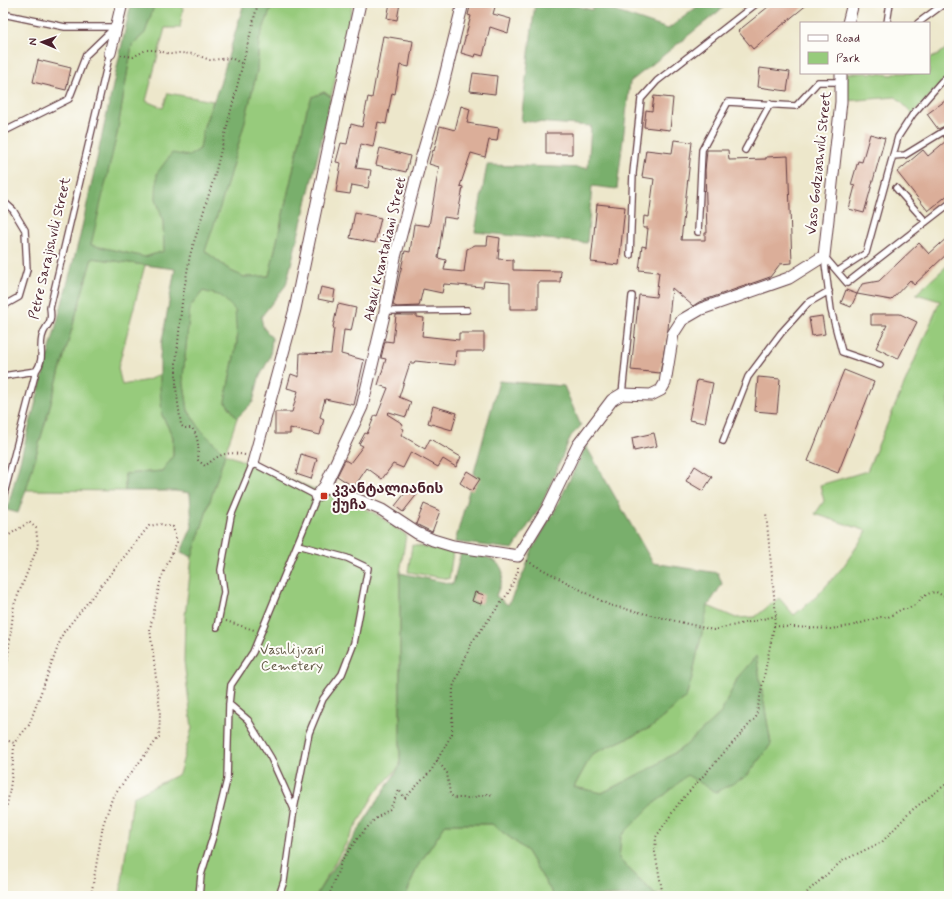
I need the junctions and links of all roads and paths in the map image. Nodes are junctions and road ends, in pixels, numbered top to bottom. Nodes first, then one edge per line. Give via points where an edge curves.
1 (122, 3) edge
2 (258, 3) edge
3 (360, 3) edge
4 (463, 3) edge
5 (757, 3) edge
6 (853, 3) edge
7 (890, 3) edge
8 (946, 3) edge
9 (3, 14) edge
10 (848, 22) edge
11 (887, 22) edge
12 (919, 22) edge
13 (116, 27) junction
14 (110, 53) junction
15 (243, 64) junction
16 (949, 75) edge
17 (841, 78) edge
18 (770, 104) junction
19 (949, 128) edge
20 (3, 132) edge
21 (745, 150) dead end
22 (893, 156) junction
23 (896, 188) dead end
24 (3, 201) edge
25 (949, 204) edge
26 (926, 222) junction
27 (698, 232) dead end
28 (630, 255) dead end
29 (824, 256) junction
30 (838, 271) junction
31 (829, 291) junction
32 (632, 296) dead end
33 (3, 306) edge
34 (467, 310) dead end
35 (385, 311) junction
36 (880, 365) dead end
37 (36, 371) junction
38 (3, 376) edge
39 (622, 394) junction
40 (723, 441) dead end
41 (253, 460) junction
42 (325, 486) junction
43 (317, 496) junction
44 (3, 498) edge
45 (766, 513) dead end
46 (3, 539) edge
47 (298, 545) junction
48 (518, 556) junction
49 (949, 593) edge
50 (776, 616) junction
51 (219, 620) junction
52 (774, 626) junction
53 (217, 627) dead end
54 (261, 632) junction
55 (3, 697) edge
56 (229, 704) junction
57 (3, 736) edge
58 (14, 743) junction
59 (437, 760) junction
60 (949, 782) edge
61 (494, 795) dead end
62 (294, 809) junction
63 (3, 821) edge
64 (91, 896) edge
65 (199, 896) edge
66 (279, 896) edge
67 (328, 896) edge
68 (663, 896) edge
69 (805, 896) edge

1 - 13 street, Petre Sarajishvili Street
2 - 15 path
3 - 41 street via 296,309
4 - 35 street, Akaki Kvantaliani Street via 395,257
5 - 28 lane via 657,81 641,99 633,173
6 - 10 street
7 - 11 lane
8 - 12 lane
9 - 13 lane via 65,27
13 - 14 street, Petre Sarajishvili Street
13 - 20 lane via 86,56 69,99
14 - 15 path via 133,57 146,50 154,50 171,54 194,54 210,60 231,58
14 - 37 lane, Petre Sarajishvili Street via 50,308 51,322 42,334 42,358
15 - 41 path via 214,178 190,255 182,302 176,388 181,425 184,428 192,428 194,432 198,444 198,460 205,466 221,454 236,454
16 - 22 lane via 913,114 898,137
17 - 18 lane via 818,82 796,106
17 - 29 street, Vaso Godziashvili Street via 841,102
18 - 21 lane
18 - 27 lane via 728,102 702,150
19 - 22 lane via 905,156
22 - 30 lane via 866,253
23 - 26 lane
24 - 33 lane via 13,210 25,230 28,270 19,296
25 - 26 lane
26 - 30 lane via 847,283
29 - 30 lane
29 - 31 lane
29 - 39 street via 789,278 701,308 682,320 673,334 665,383 661,390 652,395
31 - 36 lane via 831,310 842,352
31 - 40 lane via 808,303 781,333 748,378
32 - 39 lane
34 - 35 lane
35 - 42 street, Akaki Kvantaliani Street via 362,407
37 - 38 lane
37 - 44 lane, Petre Sarajishvili Street
39 - 48 street via 612,400 578,445 548,508
41 - 43 lane
41 - 51 lane via 231,516 221,570 224,592
42 - 43 street, Akaki Kvantaliani Street
42 - 48 street via 382,510 417,533 433,540 453,546
43 - 47 lane
45 - 50 path
46 - 55 path via 29,522 36,528 38,546 14,605
47 - 54 lane
47 - 62 lane via 347,558 368,568 354,643 342,674 323,699 309,733
48 - 50 path via 609,605 713,630
48 - 59 path via 518,570 509,592 472,642 453,687 452,734
49 - 52 path via 943,596 936,592 930,593 908,610 902,609 888,617 851,626 830,629
50 - 52 path
51 - 53 lane
51 - 54 path
52 - 68 path via 756,717 678,804 656,837 655,852
54 - 56 lane via 253,652 231,685
56 - 62 lane via 248,720 271,758
56 - 65 lane via 227,780 201,875
57 - 58 path
58 - 63 path via 13,770
58 - 64 path via 30,725 63,633 149,526 160,524 173,527 177,542 161,578 150,629 160,711 159,737 113,796 103,825
59 - 61 path via 448,773 450,794 454,798
59 - 67 path via 431,771 405,798 399,790 390,808 356,839 342,860
60 - 69 path via 912,810 882,842 842,861
62 - 66 lane via 284,881

